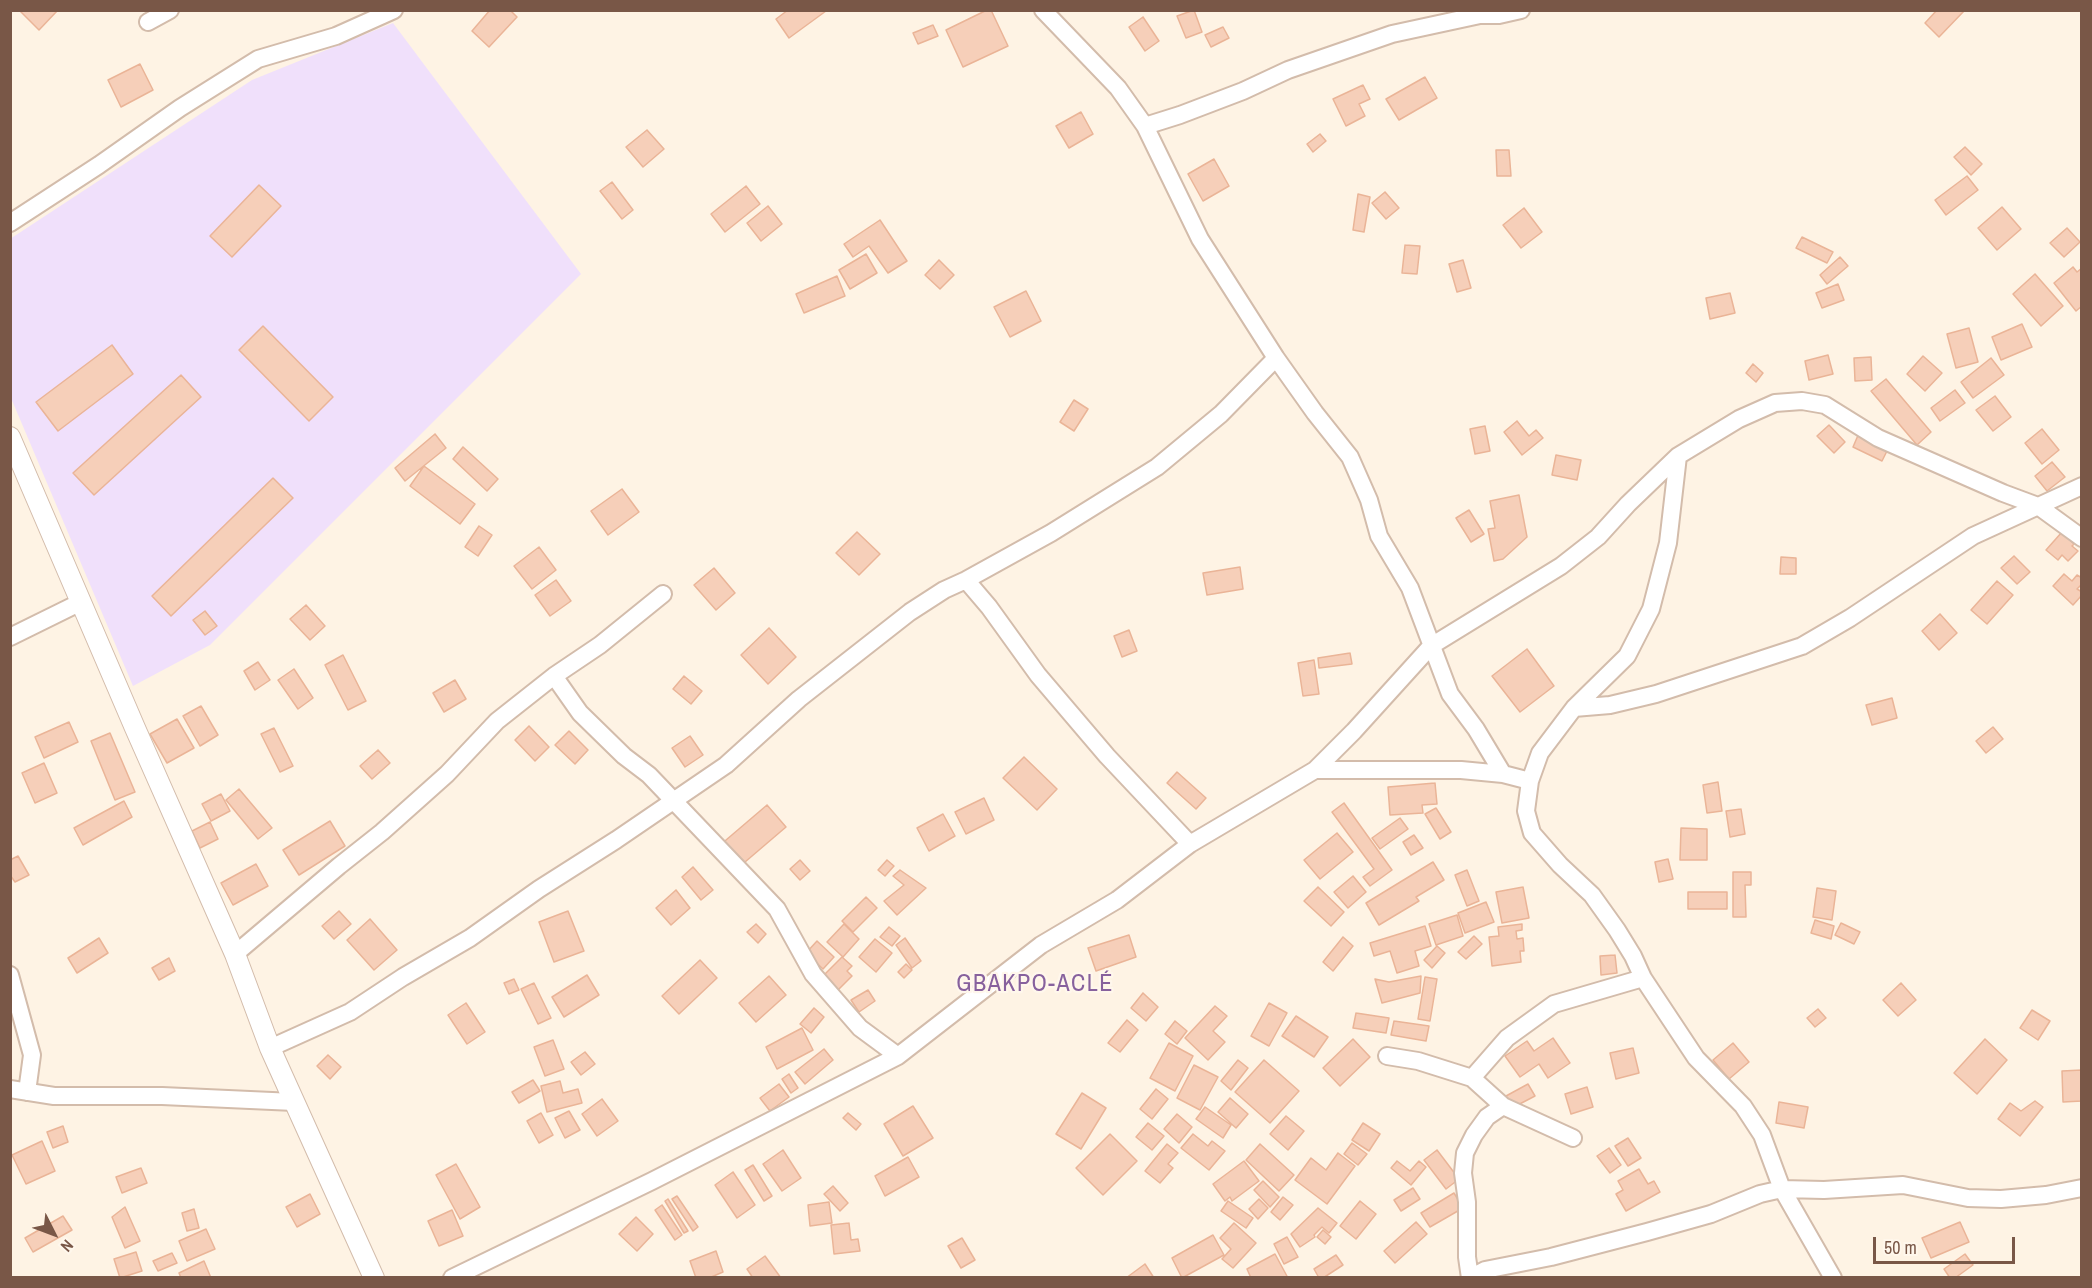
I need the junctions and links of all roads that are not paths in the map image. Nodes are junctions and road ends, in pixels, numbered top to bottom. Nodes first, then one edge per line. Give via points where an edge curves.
1 (170, 10) edge
2 (394, 10) edge
3 (1043, 10) edge
4 (1521, 10) edge
5 (148, 22) dead end
6 (1145, 126) junction
7 (10, 223) edge
8 (1276, 358) junction
9 (10, 437) edge
10 (1678, 456) junction
11 (2082, 486) edge
12 (2038, 506) junction
13 (2082, 538) edge
14 (966, 580) junction
15 (663, 594) dead end
16 (81, 602) junction
17 (10, 637) edge
18 (1431, 645) junction
19 (554, 676) junction
20 (1574, 708) junction
21 (1315, 770) junction
22 (1503, 774) junction
23 (1530, 781) junction
24 (673, 801) junction
25 (1190, 844) junction
26 (235, 954) junction
27 (10, 975) edge
28 (1643, 978) junction
29 (270, 1048) junction
30 (898, 1056) junction
31 (1387, 1056) dead end
32 (1472, 1078) junction
33 (10, 1089) edge
34 (27, 1092) junction
35 (294, 1102) junction
36 (1503, 1106) junction
37 (1573, 1138) dead end
38 (2082, 1188) edge
39 (1782, 1189) junction
40 (374, 1278) edge
41 (453, 1278) edge
42 (1833, 1278) edge

1 - 5 street
2 - 7 street via 336,36 258,59
3 - 6 street via 1118,88
4 - 6 street via 1392,34
6 - 8 street via 1200,239
8 - 14 street via 1221,414 1157,466 1051,533
8 - 18 street via 1350,457 1369,500 1379,536 1410,588
9 - 16 street
10 - 12 street via 1739,419 1775,403 1802,401 1825,405 1878,438
10 - 18 street via 1598,537 1561,567
10 - 20 street via 1668,543 1651,609 1627,656
11 - 12 street
12 - 13 street
12 - 20 street via 1973,536 1802,646 1656,694 1610,705
14 - 24 street via 910,612 799,699 726,765
14 - 25 street via 1038,675
15 - 19 street
16 - 17 street
16 - 26 street
18 - 21 street
18 - 22 street via 1450,694
19 - 24 street via 580,713
19 - 26 street via 497,721 447,774 382,832
20 - 23 street via 1540,753
21 - 22 street via 1461,770
21 - 25 street
22 - 23 street
23 - 28 street via 1526,811 1532,833 1592,895
24 - 29 street via 470,938 350,1012
24 - 30 street via 777,909 813,974 860,1028
25 - 30 street via 1117,900 1041,945
26 - 29 street
27 - 34 street via 33,1055
28 - 32 street via 1554,1004 1507,1038
28 - 39 street via 1696,1058 1743,1106 1762,1135
29 - 35 street
30 - 41 street
31 - 32 street
32 - 36 street
33 - 34 street
34 - 35 street
35 - 40 street
36 - 37 street
36 - 39 street via 1487,1117 1465,1153 1470,1278 1485,1270 1551,1257 1711,1214
38 - 39 street via 2001,1199 1968,1198 1903,1185
39 - 42 street

